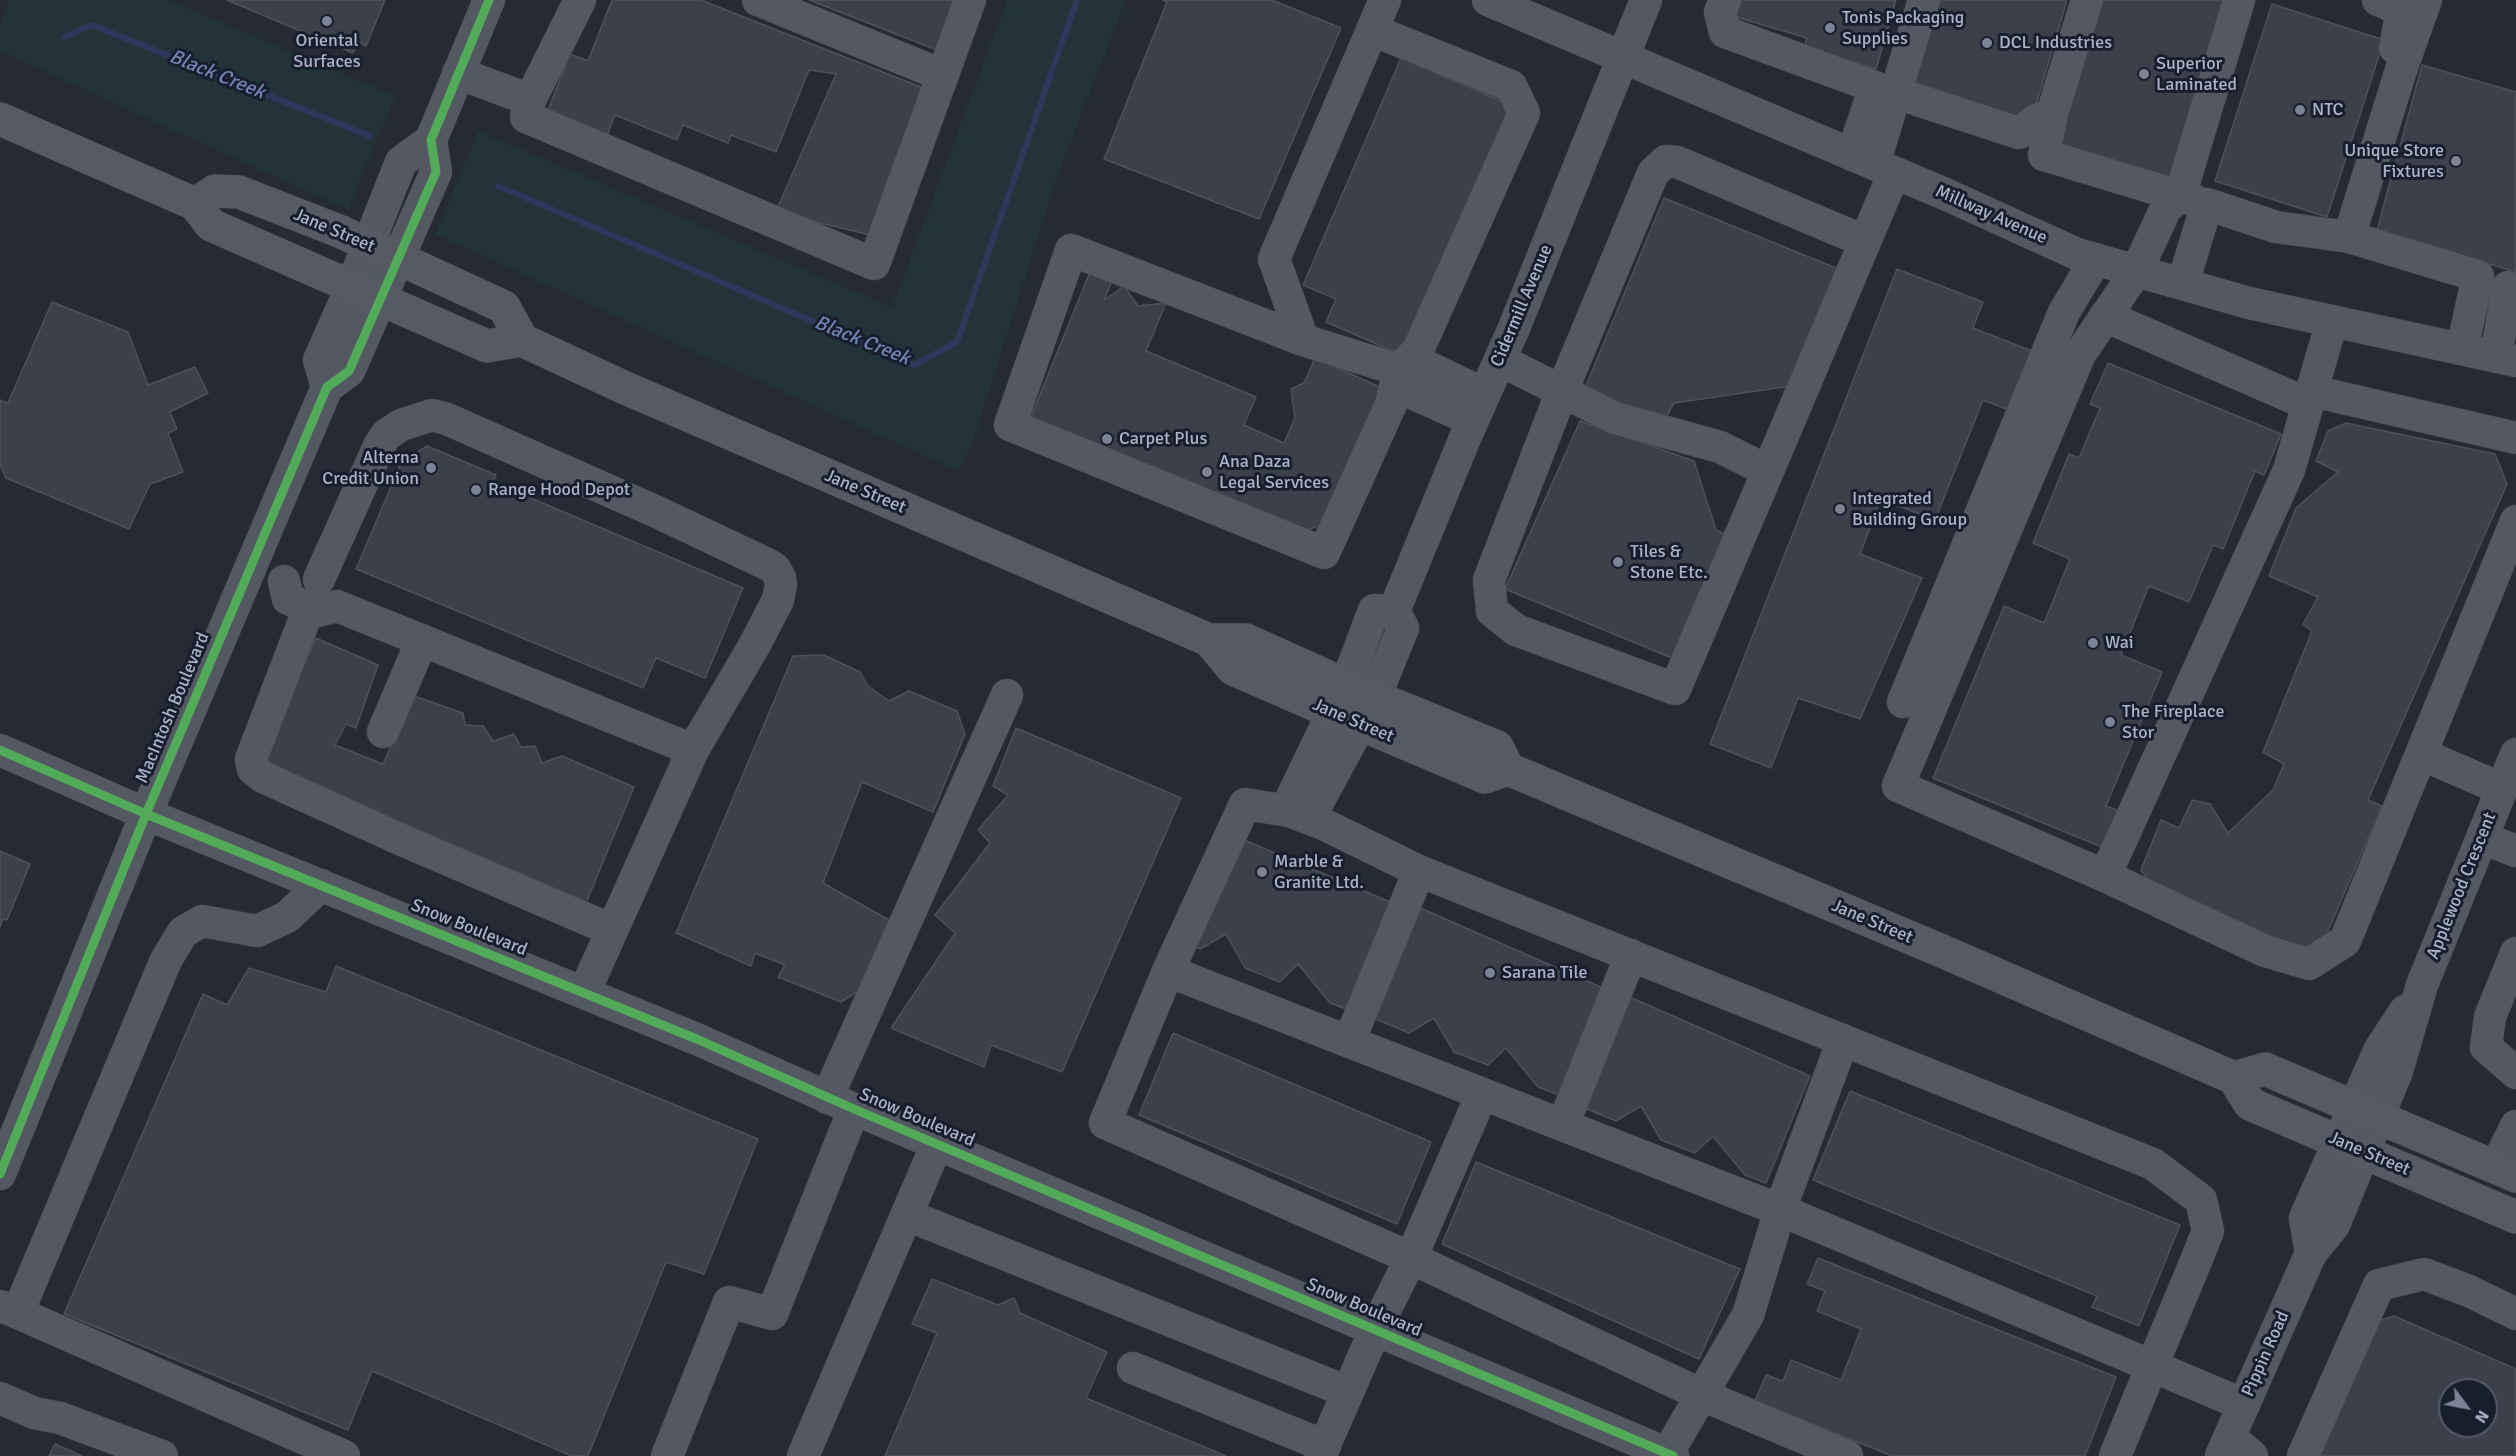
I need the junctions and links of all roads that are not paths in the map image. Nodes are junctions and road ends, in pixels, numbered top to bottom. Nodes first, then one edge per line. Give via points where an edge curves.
1 (489, 0) edge
2 (580, 0) edge
3 (758, 0) edge
4 (970, 0) edge
5 (1385, 0) edge
6 (1488, 0) edge
7 (1646, 0) edge
8 (1725, 0) edge
9 (1902, 0) edge
10 (1924, 0) edge
11 (2087, 0) edge
12 (2239, 0) edge
13 (2378, 0) edge
14 (2426, 0) edge
15 (1372, 30) junction
16 (1622, 58) junction
17 (2402, 67) junction
18 (458, 73) junction
19 (942, 75) junction
20 (1885, 90) junction
21 (530, 100) junction
22 (2052, 114) junction
23 (0, 119) edge
24 (431, 140) junction
25 (1873, 164) junction
26 (2193, 200) junction
27 (195, 204) junction
28 (2349, 237) junction
29 (1864, 241) junction
30 (367, 244) junction
31 (2096, 259) junction
32 (397, 260) junction
33 (2137, 270) junction
34 (2478, 276) junction
35 (2183, 283) junction
36 (2512, 288) edge
37 (366, 294) junction
38 (2105, 316) junction
39 (2332, 321) junction
40 (522, 340) junction
41 (1303, 340) junction
42 (2462, 350) junction
43 (2506, 359) edge
44 (1500, 360) junction
45 (1402, 371) junction
46 (1562, 391) junction
47 (2310, 397) junction
48 (1478, 407) junction
49 (2516, 438) edge
50 (1768, 471) junction
51 (2516, 521) edge
52 (251, 567) junction
53 (322, 598) junction
54 (422, 640) junction
55 (1007, 695) dead end
56 (1903, 702) dead end
57 (1353, 705) junction
58 (383, 732) dead end
59 (0, 750) edge
60 (693, 750) junction
61 (2421, 754) junction
62 (2516, 754) edge
63 (2502, 789) junction
64 (146, 814) junction
65 (1297, 814) junction
66 (2482, 838) junction
67 (2516, 851) edge
68 (1419, 871) junction
69 (2105, 876) junction
70 (321, 885) junction
71 (612, 930) junction
72 (2516, 953) edge
73 (1631, 956) junction
74 (1168, 971) junction
75 (584, 993) junction
76 (1843, 1040) junction
77 (1349, 1041) junction
78 (2516, 1073) edge
79 (2234, 1078) junction
80 (1482, 1094) junction
81 (841, 1104) junction
82 (2366, 1112) junction
83 (1563, 1125) junction
84 (2516, 1126) edge
85 (937, 1144) junction
86 (2351, 1146) junction
87 (2506, 1172) edge
88 (0, 1174) edge
89 (1780, 1210) junction
90 (906, 1215) junction
91 (2516, 1217) edge
92 (1412, 1258) junction
93 (6, 1308) edge
94 (2516, 1314) edge
95 (1375, 1330) junction
96 (2152, 1366) junction
97 (1133, 1368) dead end
98 (1348, 1392) junction
99 (1702, 1395) junction
100 (0, 1398) edge
101 (2244, 1405) junction
102 (2234, 1450) edge
103 (1323, 1451) edge
104 (1669, 1455) edge
105 (162, 1456) edge
106 (344, 1456) edge
107 (667, 1456) edge
108 (803, 1456) edge
109 (1847, 1456) edge
110 (2115, 1456) edge
111 (2303, 1456) edge

1 - 18 street
2 - 21 street
3 - 19 street
4 - 19 street
5 - 15 street
6 - 16 street, Millway Avenue
7 - 16 street, Cidermill Avenue
8 - 20 street via 1720,12 1725,32
9 - 20 street
10 - 20 street
11 - 22 street
12 - 26 street
13 - 17 street via 2402,10 2392,58
14 - 17 street
15 - 41 street via 1274,259
15 - 45 street via 1511,86 1524,113 1418,350
16 - 25 street, Millway Avenue
16 - 44 street, Cidermill Avenue
17 - 28 street
18 - 21 street
18 - 24 street
19 - 21 street via 874,264 526,117
20 - 22 street via 2019,133
20 - 25 street
22 - 26 street via 2044,155
23 - 27 main road
24 - 30 street, MacIntosh Boulevard via 401,162
24 - 32 street via 436,172
25 - 29 street
25 - 31 street, Millway Avenue
26 - 28 street via 2276,227
26 - 33 street via 2166,208
26 - 35 street
27 - 30 main road, Jane Street via 215,191 239,192
27 - 37 main road via 211,225
28 - 34 street
29 - 46 street via 1677,162 1666,161 1653,173
29 - 50 street
30 - 32 main road, Jane Street
30 - 37 street, MacIntosh Boulevard
31 - 33 street, Millway Avenue
31 - 56 street via 2064,312
32 - 37 street
32 - 40 main road, Jane Street via 504,307
33 - 35 street, Millway Avenue
33 - 38 street
34 - 36 street
34 - 42 street
35 - 39 street, Millway Avenue via 2249,303
36 - 43 street
37 - 40 main road via 487,346
37 - 52 street, MacIntosh Boulevard via 319,360 327,387
38 - 47 street
38 - 69 street via 2080,354 1898,786
39 - 42 street, Millway Avenue
39 - 47 street
40 - 57 main road, Jane Street via 622,387 1209,640 1246,640
41 - 45 street
41 - 45 street via 1071,250 1010,425 1324,553
42 - 43 street, Millway Avenue
44 - 46 street
44 - 48 street, Cidermill Avenue
45 - 48 street via 1430,368
46 - 50 street via 1615,418 1720,447
46 - 50 street via 1489,580 1492,611 1516,630 1675,689
47 - 49 street
47 - 69 street via 2289,470
48 - 57 street, Cidermill Avenue via 1394,611 1403,628
51 - 61 street
52 - 53 street via 284,581 303,573
52 - 64 street, MacIntosh Boulevard
53 - 54 street
53 - 60 street via 386,435 432,415 447,419 657,512 775,570 781,585 778,600
53 - 71 street via 251,759 253,769 381,831
54 - 58 street
54 - 60 street
55 - 81 street
57 - 65 street, Cidermill Avenue via 1292,797
57 - 79 main road, Jane Street via 1497,747 1508,769
59 - 64 street, Snow Boulevard
60 - 71 street
61 - 63 street
61 - 69 street via 2346,941 2309,964 2265,951
62 - 63 street, Applewood Crescent
63 - 66 street, Applewood Crescent
64 - 70 street, Snow Boulevard
64 - 88 street, MacIntosh Boulevard
65 - 68 street
65 - 74 street via 1245,804
66 - 67 street
66 - 82 street, Applewood Crescent via 2422,984 2397,1071
68 - 73 street
68 - 77 street
70 - 75 street, Snow Boulevard
70 - 93 street via 287,917 257,931 202,921 183,932 166,960 22,1303
71 - 75 street
72 - 78 street via 2490,1017 2486,1047
73 - 76 street
73 - 83 street
74 - 77 street
74 - 92 street via 1105,1123
75 - 81 street, Snow Boulevard
76 - 89 street
76 - 96 street via 2152,1164 2201,1200 2208,1231
77 - 80 street
79 - 82 main road via 2265,1069
79 - 86 main road, Jane Street via 2250,1104
80 - 83 street
80 - 92 street
81 - 85 street, Snow Boulevard
81 - 107 street via 772,1314 729,1302
82 - 86 street, Pippin Road
82 - 87 main road
83 - 89 street
84 - 87 street
85 - 90 street
85 - 95 street, Snow Boulevard
86 - 91 main road, Jane Street
86 - 101 street, Pippin Road via 2305,1218 2311,1253
89 - 96 street
89 - 99 street via 1748,1315
90 - 98 street
90 - 108 street
92 - 95 street
92 - 99 street
93 - 106 street
94 - 111 street via 2424,1274 2379,1285
95 - 98 street
95 - 104 street, Snow Boulevard
96 - 101 street
96 - 110 street
97 - 103 street
98 - 103 street
99 - 104 street
99 - 109 street
100 - 105 street
101 - 102 street, Pippin Road

